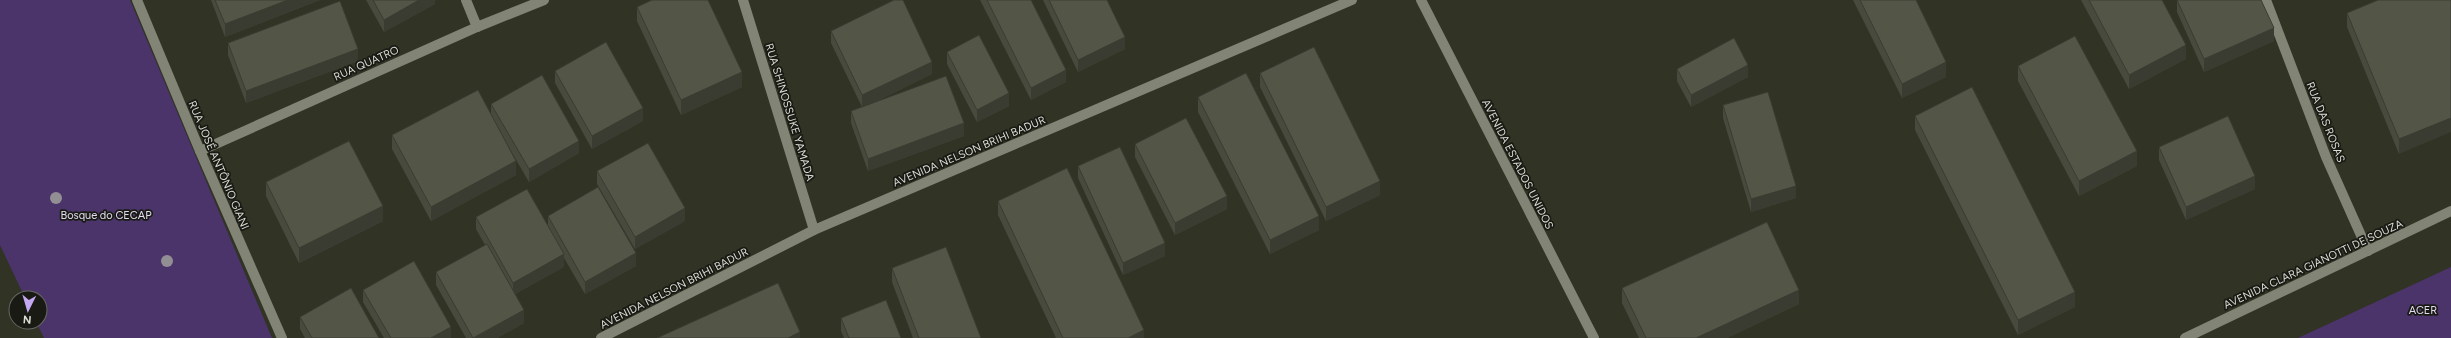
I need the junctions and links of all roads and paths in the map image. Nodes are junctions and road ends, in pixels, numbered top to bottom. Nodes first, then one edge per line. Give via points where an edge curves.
1 (137, 0) edge
2 (466, 0) edge
3 (544, 0) edge
4 (743, 0) edge
5 (1352, 0) edge
6 (1421, 0) edge
7 (2266, 0) edge
8 (477, 27) junction
9 (200, 151) junction
10 (2451, 211) edge
11 (814, 230) junction
12 (2368, 251) junction
13 (282, 338) edge
14 (601, 338) edge
15 (1594, 338) edge
16 (2185, 338) edge

1 - 9 street, RUA JOSÉ ANTÔNIO GIANI
2 - 8 street
3 - 8 street, RUA QUATRO
4 - 11 street, RUA SHINOSSUKE YAMADA
5 - 11 street, AVENIDA NELSON BRIHI BADUR
6 - 15 street, AVENIDA ESTADOS UNIDOS
7 - 12 street, RUA DAS ROSAS via 2326,157
8 - 9 street, RUA QUATRO
9 - 13 street, RUA JOSÉ ANTÔNIO GIANI
10 - 12 street, AVENIDA CLARA GIANOTTI DE SOUZA
11 - 14 street, AVENIDA NELSON BRIHI BADUR
12 - 16 street, AVENIDA CLARA GIANOTTI DE SOUZA

